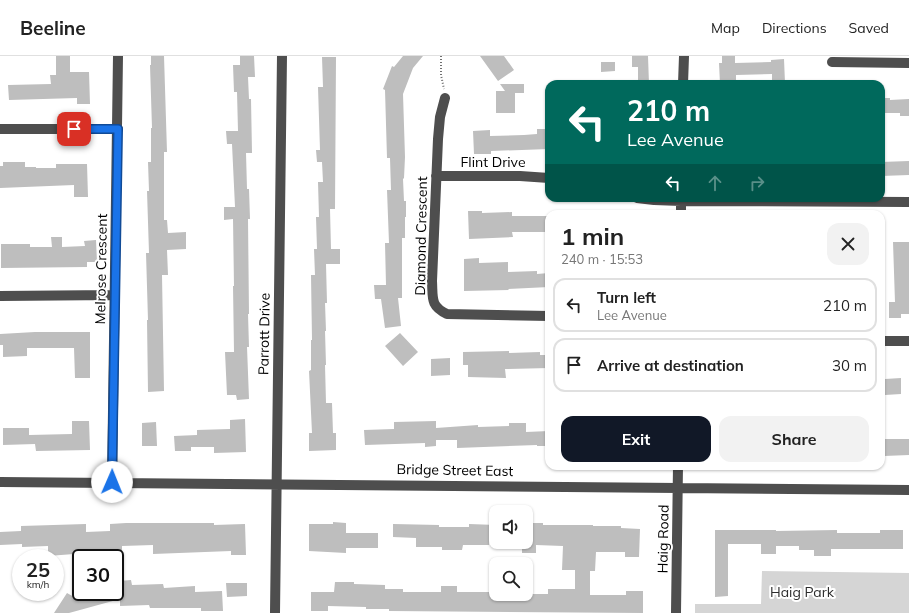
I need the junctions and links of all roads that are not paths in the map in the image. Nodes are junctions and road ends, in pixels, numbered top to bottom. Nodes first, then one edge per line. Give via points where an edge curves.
1 (118, 56) edge
2 (282, 56) edge
3 (684, 56) edge
4 (832, 62) dead end
5 (909, 63) edge
6 (683, 80) edge
7 (445, 98) road end
8 (0, 129) edge
9 (118, 129) junction
10 (436, 176) junction
11 (545, 178) edge
12 (885, 202) edge
13 (909, 202) edge
14 (0, 296) edge
15 (114, 296) junction
16 (545, 316) edge
17 (885, 341) edge
18 (909, 341) edge
19 (678, 470) edge
20 (0, 482) edge
21 (112, 482) junction
22 (276, 483) junction
23 (678, 486) junction
24 (909, 490) edge
25 (275, 613) edge
26 (676, 613) edge

1 - 9 street, Melrose Crescent
2 - 22 street, Parrott Drive
3 - 6 street
4 - 5 street
7 - 10 street, Diamond Crescent via 440,117
8 - 9 street
9 - 15 street, Melrose Crescent
10 - 11 street, Flint Drive
10 - 16 street, Diamond Crescent via 432,281 434,304 447,314
12 - 13 street
14 - 15 street
15 - 21 street, Melrose Crescent
17 - 18 street
19 - 23 street, Haig Road
20 - 21 street, Bridge Street East
21 - 22 street, Bridge Street East
22 - 23 street, Bridge Street East
22 - 25 street, Parrott Drive
23 - 24 street, Bridge Street East
23 - 26 street, Haig Road

